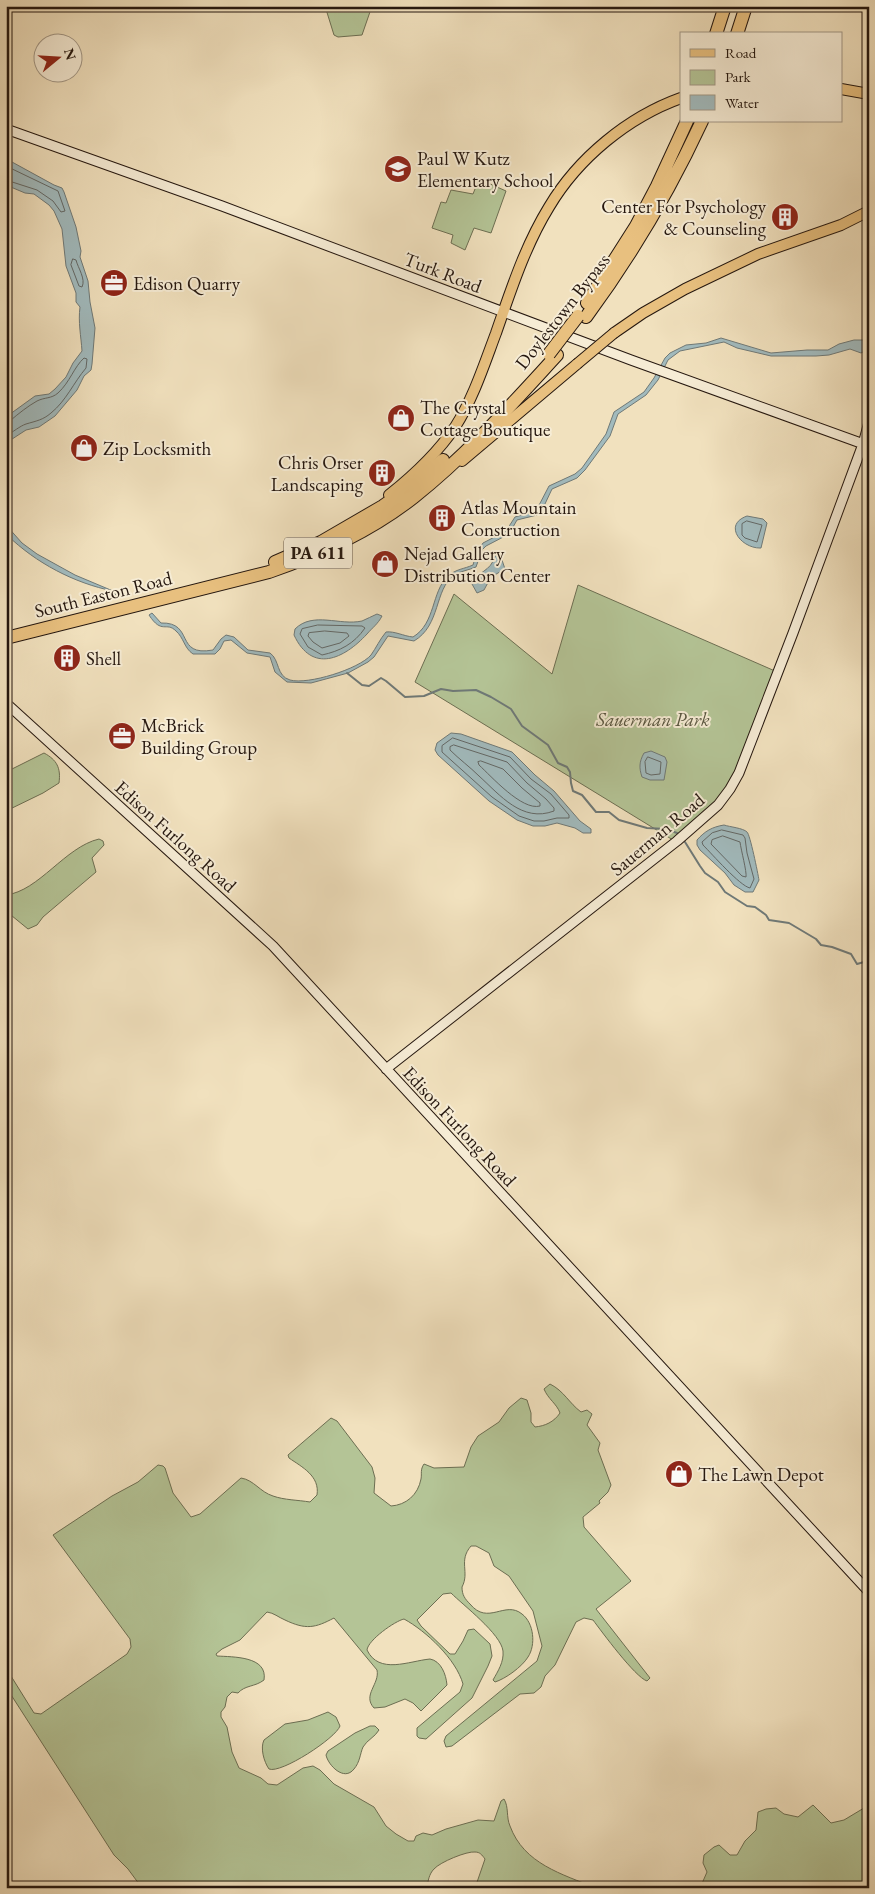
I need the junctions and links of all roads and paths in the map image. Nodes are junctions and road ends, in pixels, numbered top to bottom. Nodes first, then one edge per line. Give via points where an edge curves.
1 (725, 6) edge
2 (746, 6) edge
3 (717, 32) edge
4 (738, 32) edge
5 (842, 89) edge
6 (869, 94) edge
7 (680, 98) edge
8 (687, 122) edge
9 (702, 122) edge
10 (6, 129) edge
11 (869, 211) edge
12 (504, 312) junction
13 (582, 317) junction
14 (553, 354) junction
15 (869, 422) edge
16 (866, 445) edge
17 (415, 496) junction
18 (354, 521) junction
19 (209, 586) junction
20 (6, 638) edge
21 (6, 703) edge
22 (386, 1069) junction
23 (869, 1592) edge

1 - 3 highway
2 - 4 highway
5 - 6 main road
7 - 12 main road, South Easton Road via 628,125 573,174 547,209 519,269
8 - 13 highway, Doylestown Bypass / PA 611 via 636,226
9 - 13 highway, Doylestown Bypass / PA 611 via 656,210 610,284
10 - 12 main road, Turk Road
11 - 17 main road, South Easton Road, bridge via 841,225 758,254 643,313 614,333 484,445
12 - 16 main road, Turk Road
12 - 18 main road, South Easton Road via 484,366 448,437 420,469
13 - 14 highway, Doylestown Bypass / PA 611, bridge
14 - 17 highway, Doylestown Bypass / PA 611 via 496,421
14 - 18 highway, Doylestown Bypass / PA 611 via 446,457 401,493
15 - 16 main road, Sauerman Road
16 - 22 main road, Sauerman Road via 739,773 724,797 677,841
17 - 19 highway, South Easton Road / PA 611 via 360,532 300,562
18 - 19 highway, South Easton Road / PA 611 via 321,542
19 - 20 highway, South Easton Road / PA 611
21 - 22 main road, Edison Furlong Road via 260,933
22 - 23 main road, Edison Furlong Road

